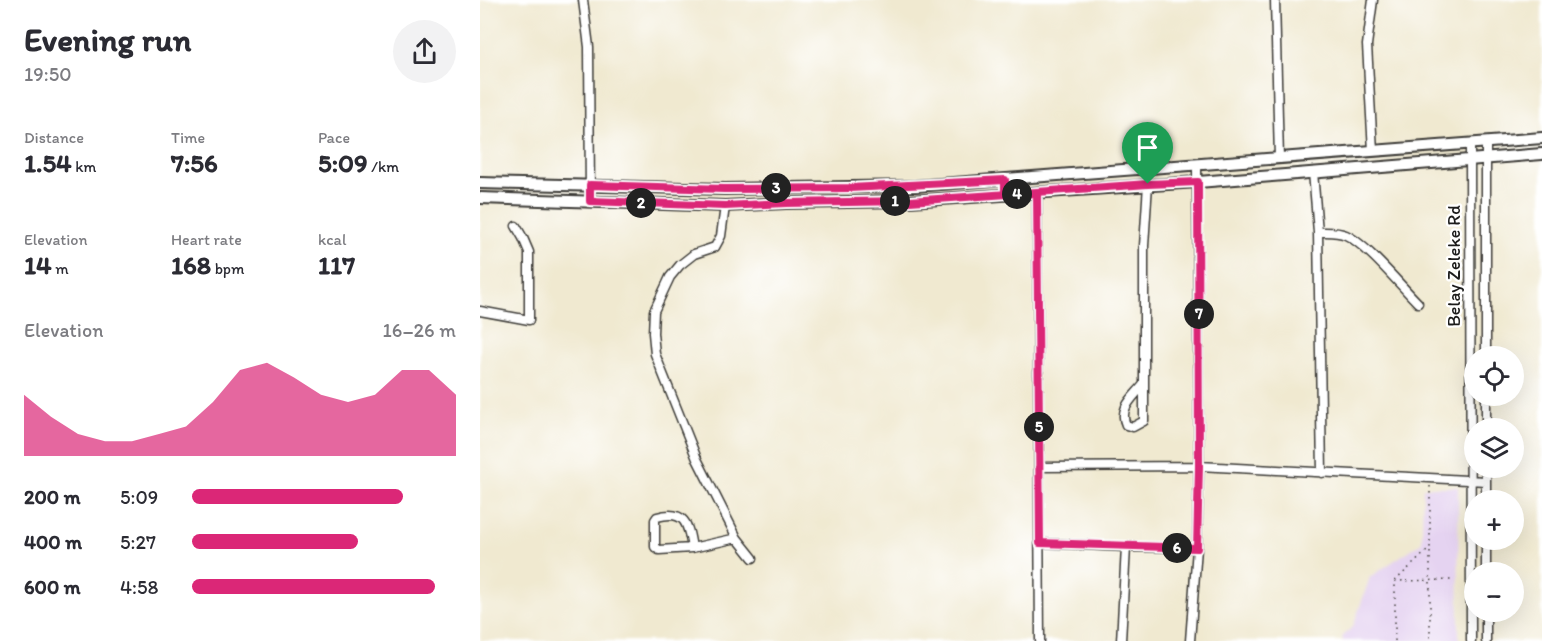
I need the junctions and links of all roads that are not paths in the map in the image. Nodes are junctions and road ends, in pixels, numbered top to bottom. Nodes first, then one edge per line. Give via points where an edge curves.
1 (583, 0) edge
2 (1275, 0) edge
3 (1373, 0) edge
4 (1542, 138) edge
5 (1486, 142) junction
6 (1470, 143) junction
7 (1373, 151) junction
8 (1542, 154) edge
9 (1279, 159) junction
10 (1486, 159) junction
11 (1471, 160) junction
12 (1197, 165) junction
13 (1313, 172) junction
14 (1005, 180) junction
15 (1198, 182) junction
16 (480, 183) edge
17 (1148, 184) junction
18 (590, 185) junction
19 (1037, 193) junction
20 (1005, 194) junction
21 (480, 198) edge
22 (590, 201) junction
23 (725, 206) junction
24 (516, 226) dead end
25 (1318, 232) junction
26 (1418, 303) dead end
27 (480, 311) edge
28 (1486, 346) edge
29 (1144, 384) junction
30 (1199, 466) junction
31 (1039, 467) junction
32 (1322, 473) junction
33 (1471, 481) junction
34 (1486, 481) joint
35 (1486, 490) edge
36 (737, 538) junction
37 (1040, 543) junction
38 (1126, 547) junction
39 (692, 548) junction
40 (1197, 548) junction
41 (753, 558) dead end
42 (1486, 622) edge
43 (1040, 641) edge
44 (1121, 641) edge
45 (1190, 641) edge
46 (1470, 641) edge
47 (1486, 641) edge

1 - 18 street via 590,47
2 - 9 street
3 - 7 street via 1367,45
4 - 5 main road
5 - 6 main road
5 - 10 street, Belay Zeleke Rd
6 - 7 main road
6 - 11 street, Belay Zeleke Rd
7 - 9 main road
8 - 10 main road
9 - 12 main road
10 - 11 main road
10 - 28 street, Belay Zeleke Rd
11 - 13 main road
11 - 33 street, Belay Zeleke Rd
12 - 14 main road
12 - 15 street
13 - 15 main road
13 - 25 street
14 - 18 main road via 850,188
14 - 20 main road
15 - 17 main road
15 - 30 street
16 - 18 main road
17 - 19 main road
17 - 29 street
18 - 22 street
19 - 20 main road
19 - 31 street
20 - 23 main road
21 - 22 main road
22 - 23 main road
23 - 36 street via 721,236 715,247 694,255 670,277 654,311 653,333 656,354 697,459
24 - 27 street via 529,252 529,320
25 - 26 street via 1349,236
25 - 32 street
29 - 29 street via 1144,421 1133,427 1126,425 1122,418 1124,409
30 - 31 street
30 - 32 street
30 - 40 street
31 - 37 street
32 - 33 street
33 - 34 street
33 - 46 street, Belay Zeleke Rd
34 - 35 street
36 - 39 street
36 - 41 street
37 - 38 street
37 - 43 street
38 - 40 street
38 - 44 street
39 - 39 street via 656,549 657,517 680,516 689,528
40 - 45 street
42 - 47 street

